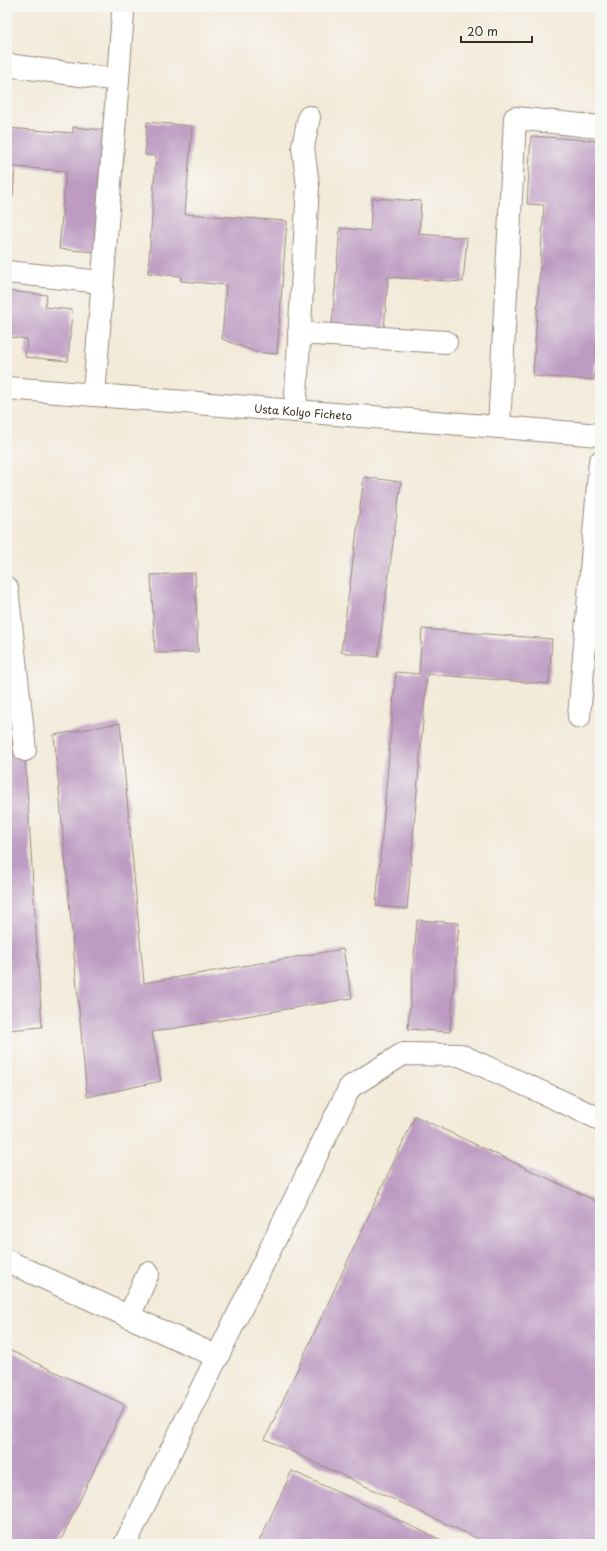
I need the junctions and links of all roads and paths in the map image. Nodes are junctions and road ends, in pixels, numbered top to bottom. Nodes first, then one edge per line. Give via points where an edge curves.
1 (123, 13) dead end
2 (7, 65) edge
3 (118, 80) junction
4 (309, 117) dead end
5 (600, 127) edge
6 (7, 272) edge
7 (102, 282) junction
8 (299, 334) junction
9 (446, 342) dead end
10 (7, 388) edge
11 (94, 395) junction
12 (295, 411) junction
13 (498, 427) junction
14 (600, 435) edge
15 (600, 462) edge
16 (7, 588) edge
17 (579, 717) dead end
18 (25, 750) dead end
19 (600, 1119) edge
20 (7, 1261) edge
21 (148, 1273) dead end
22 (129, 1317) junction
23 (218, 1357) junction
24 (125, 1544) edge

1 - 3 street
2 - 3 street
3 - 7 street
4 - 8 street via 303,147 308,186
5 - 13 street via 515,118
6 - 7 street
7 - 11 street
8 - 9 street
8 - 12 street
10 - 11 street, Usta Kolyo Ficheto
11 - 12 street, Usta Kolyo Ficheto
12 - 13 street, Usta Kolyo Ficheto
13 - 14 street, Usta Kolyo Ficheto
15 - 17 street
16 - 18 street
19 - 23 street via 460,1055 403,1054 350,1087
20 - 22 street
21 - 22 street
22 - 23 street
23 - 24 street

